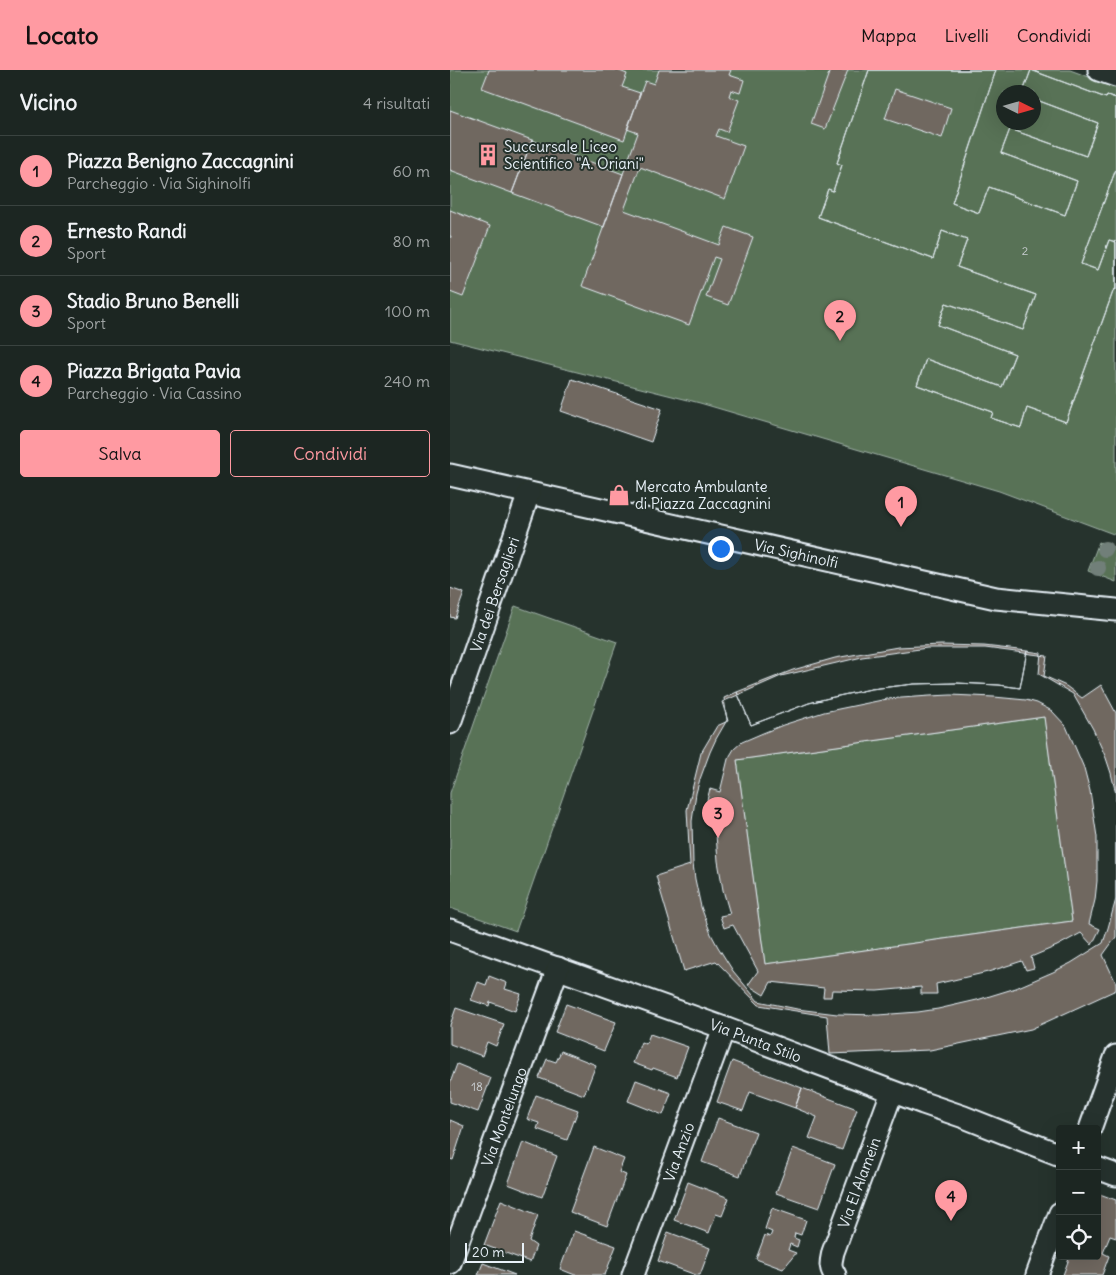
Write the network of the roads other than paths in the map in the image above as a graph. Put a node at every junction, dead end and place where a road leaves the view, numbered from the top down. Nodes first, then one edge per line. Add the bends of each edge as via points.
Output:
1 (1099, 70) edge
2 (1116, 76) edge
3 (450, 475) edge
4 (529, 493) junction
5 (1116, 610) edge
6 (450, 723) edge
7 (450, 930) edge
8 (558, 968) junction
9 (724, 1028) junction
10 (1116, 1056) edge
11 (892, 1092) junction
12 (1091, 1125) edge
13 (1056, 1153) edge
14 (1101, 1169) edge
15 (1116, 1175) edge
16 (1059, 1215) edge
17 (450, 1263) edge
18 (633, 1275) edge
19 (835, 1275) edge
20 (1037, 1275) edge

1 - 2 street
3 - 4 street, Via Sighinolfi
4 - 5 street, Via Sighinolfi via 996,598
4 - 6 street, Via dei Bersaglieri
7 - 8 street, Via Punta Stilo
8 - 9 street, Via Punta Stilo
8 - 17 street, Via Montelungo
9 - 11 street, Via Punta Stilo
9 - 18 street, Via Anzio
10 - 12 street
11 - 13 street, Via Punta Stilo
11 - 19 street, Via El Alamein via 833,1252 831,1269
14 - 15 street
16 - 20 street

